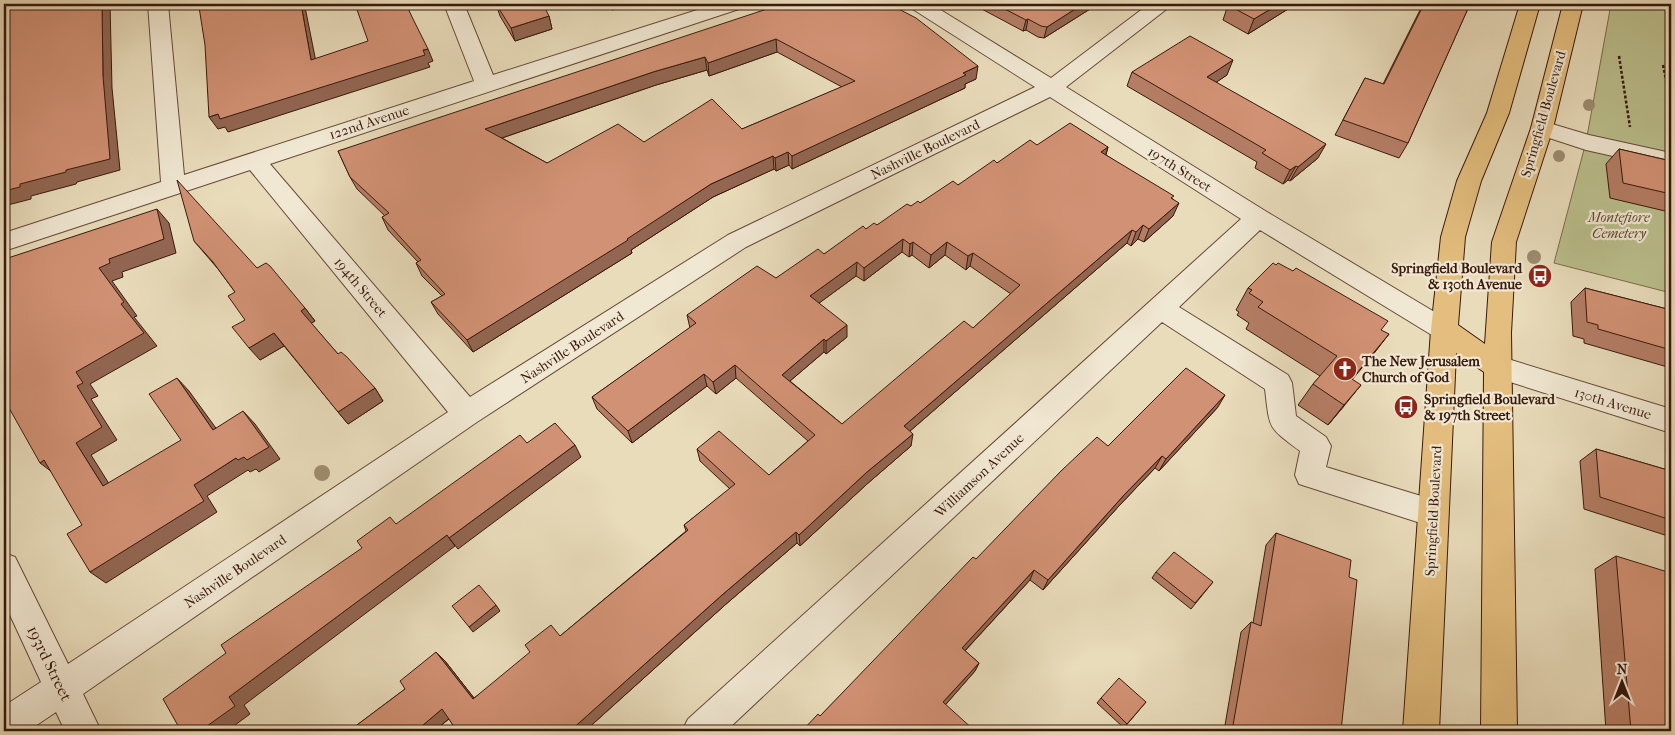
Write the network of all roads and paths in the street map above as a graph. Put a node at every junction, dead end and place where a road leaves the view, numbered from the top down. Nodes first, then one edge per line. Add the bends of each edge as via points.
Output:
1 (158, 4) edge
2 (454, 4) edge
3 (735, 4) edge
4 (918, 4) edge
5 (1161, 4) edge
6 (1530, 4) edge
7 (1573, 4) edge
8 (1619, 56) dead end
9 (1663, 65) dead end
10 (486, 84) junction
11 (1051, 88) junction
12 (1671, 104) edge
13 (1542, 128) junction
14 (1634, 152) junction
15 (254, 160) junction
16 (1671, 161) edge
17 (173, 186) junction
18 (1258, 218) junction
19 (4, 242) edge
20 (1160, 308) junction
21 (1444, 330) junction
22 (1498, 367) junction
23 (467, 414) junction
24 (1671, 421) edge
25 (1433, 514) junction
26 (4, 568) edge
27 (63, 688) junction
28 (4, 727) edge
29 (83, 731) edge
30 (700, 731) edge
31 (1421, 731) edge
32 (1499, 731) edge

1 - 17 street
2 - 10 street
3 - 10 street, 122nd Avenue
4 - 11 street, 197th Street
5 - 11 street, Nashville Boulevard
6 - 21 main road, Springfield Boulevard via 1498,113 1469,181 1453,237
7 - 13 main road, Springfield Boulevard
8 - 14 path
9 - 12 path
10 - 15 street, 122nd Avenue
11 - 18 street, 197th Street
11 - 23 street, Nashville Boulevard via 737,241
13 - 14 street
13 - 22 main road, Springfield Boulevard via 1504,242 1498,307
14 - 16 street
15 - 17 street, 122nd Avenue
15 - 23 street, 194th Street
17 - 19 street, 122nd Avenue
18 - 20 street, Williamson Avenue
18 - 21 street, 197th Street
20 - 25 street via 1278,383 1283,422 1316,446 1310,475
20 - 30 street, Williamson Avenue
21 - 22 main road
21 - 25 main road, Springfield Boulevard
22 - 24 street, 130th Avenue
22 - 32 main road, Springfield Boulevard
23 - 27 street, Nashville Boulevard
25 - 31 main road, Springfield Boulevard
26 - 27 street, 193rd Street
27 - 28 street, Nashville Boulevard
27 - 29 street, 193rd Street

